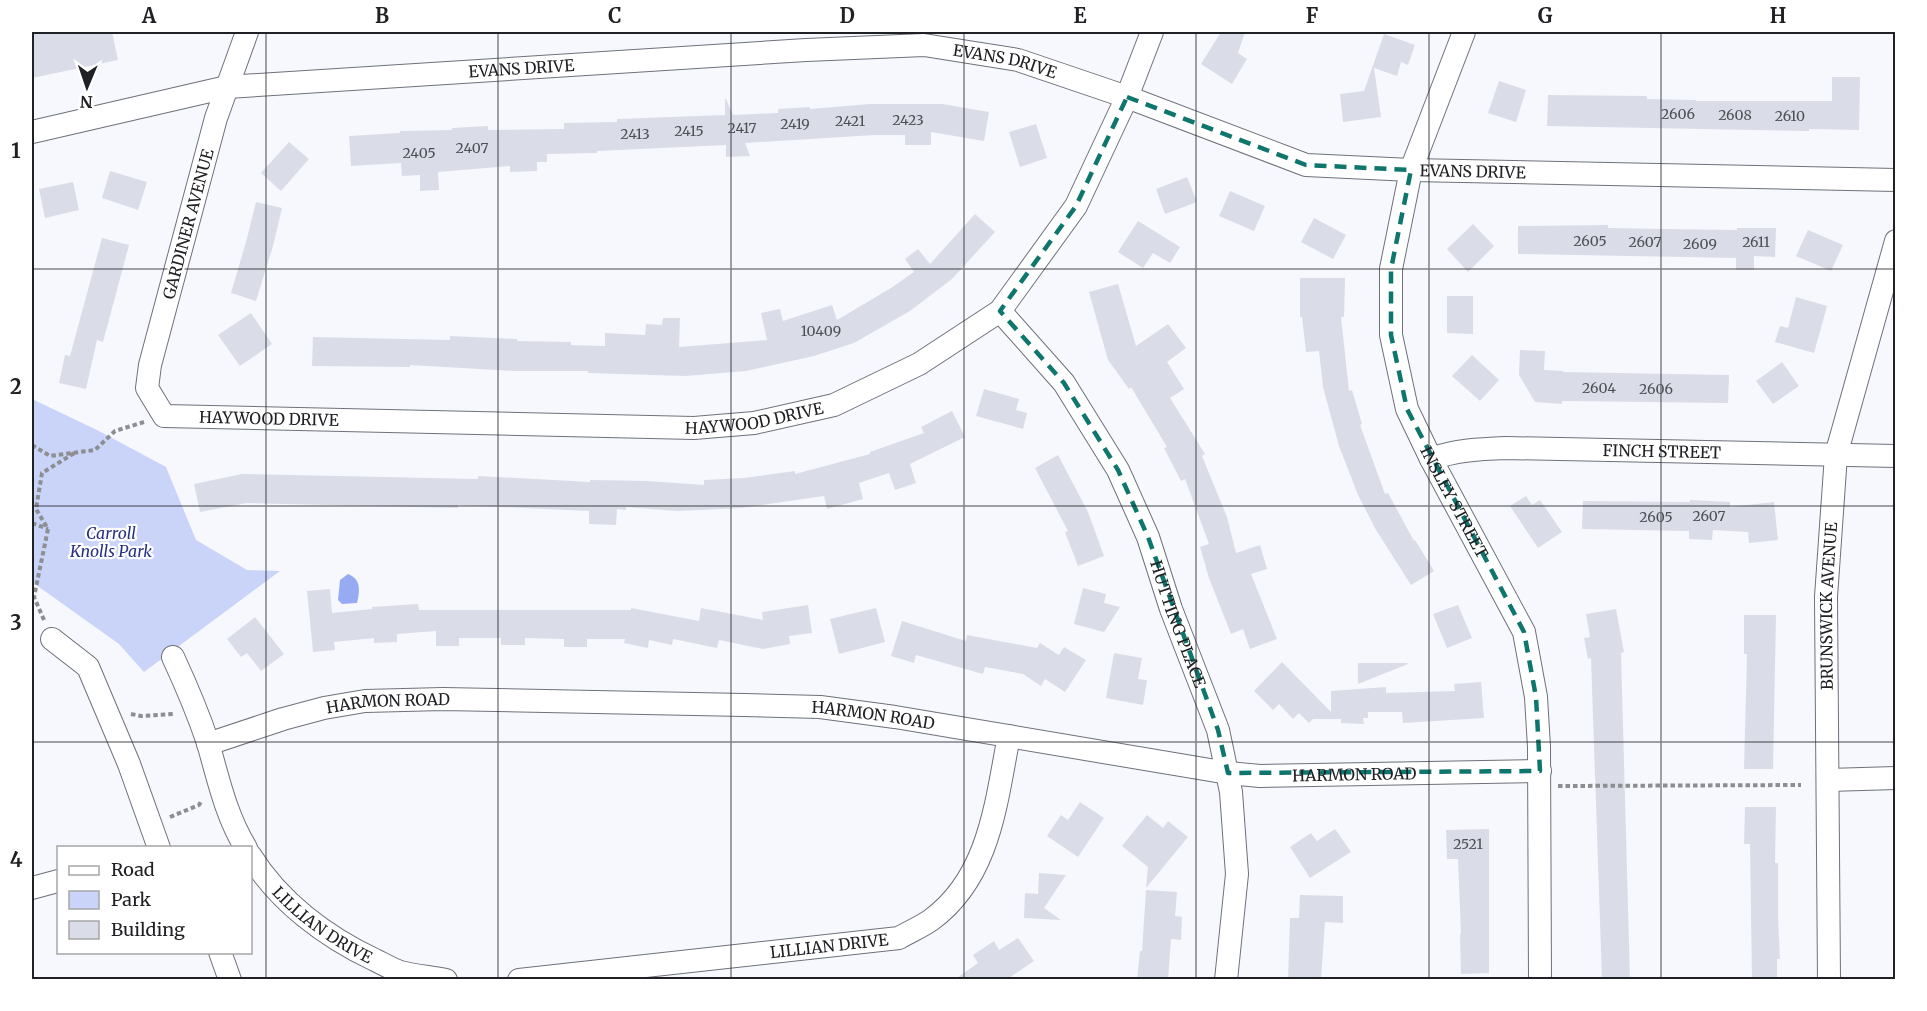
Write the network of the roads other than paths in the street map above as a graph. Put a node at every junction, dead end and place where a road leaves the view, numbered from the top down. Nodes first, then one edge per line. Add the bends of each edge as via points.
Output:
1 (247, 32) edge
2 (1152, 32) edge
3 (1464, 32) edge
4 (226, 87) junction
5 (1127, 97) junction
6 (32, 132) edge
7 (1411, 170) junction
8 (1896, 180) edge
9 (1896, 241) edge
10 (1000, 311) junction
11 (164, 416) joint
12 (1836, 455) junction
13 (1896, 456) edge
14 (1431, 459) junction
15 (52, 639) road end
16 (173, 657) dead end
17 (1009, 736) junction
18 (208, 744) junction
19 (1540, 771) junction
20 (1228, 773) junction
21 (1896, 778) edge
22 (1828, 780) junction
23 (158, 846) edge
24 (245, 846) edge
25 (252, 858) edge
26 (57, 881) edge
27 (32, 888) edge
28 (221, 954) edge
29 (230, 980) edge
30 (446, 980) edge
31 (519, 980) edge
32 (1226, 980) edge
33 (1540, 980) edge
34 (1828, 980) edge

1 - 4 street, GARDINER AVENUE
2 - 5 street, HAYWOOD DRIVE
3 - 7 street, INSLEY STREET
4 - 5 street, EVANS DRIVE via 924,45 1018,60
4 - 6 street, EVANS DRIVE
4 - 11 street, GARDINER AVENUE via 150,365 147,388
5 - 7 street, EVANS DRIVE via 1306,165
5 - 10 street, HAYWOOD DRIVE via 1076,206
7 - 8 street, EVANS DRIVE
7 - 14 street, INSLEY STREET via 1391,269 1390,335 1407,409
9 - 12 street, BRUNSWICK AVENUE
10 - 11 street, HAYWOOD DRIVE via 919,364 834,405 754,423 694,428
10 - 20 street, HUTTING PLACE via 1064,383 1118,470 1148,537 1218,730
12 - 13 street, FINCH STREET
12 - 14 street, FINCH STREET via 1506,448 1473,449
12 - 22 street, BRUNSWICK AVENUE via 1826,597
14 - 19 street, INSLEY STREET via 1524,632 1536,697
15 - 23 street via 88,667
16 - 18 street
17 - 18 street, HARMON ROAD via 820,707 443,699 365,700 283,719
17 - 20 street, HARMON ROAD
17 - 31 street, LILLIAN DRIVE via 992,825 978,861 958,895 931,920 899,938
18 - 24 street via 225,801
19 - 20 street, HARMON ROAD via 1260,776
19 - 33 street, INSLEY STREET
20 - 32 street, HUTTING PLACE via 1237,874
21 - 22 street
22 - 34 street, BRUNSWICK AVENUE
25 - 30 street, LILLIAN DRIVE via 287,901 317,927 357,952 399,971
26 - 27 street
28 - 29 street

